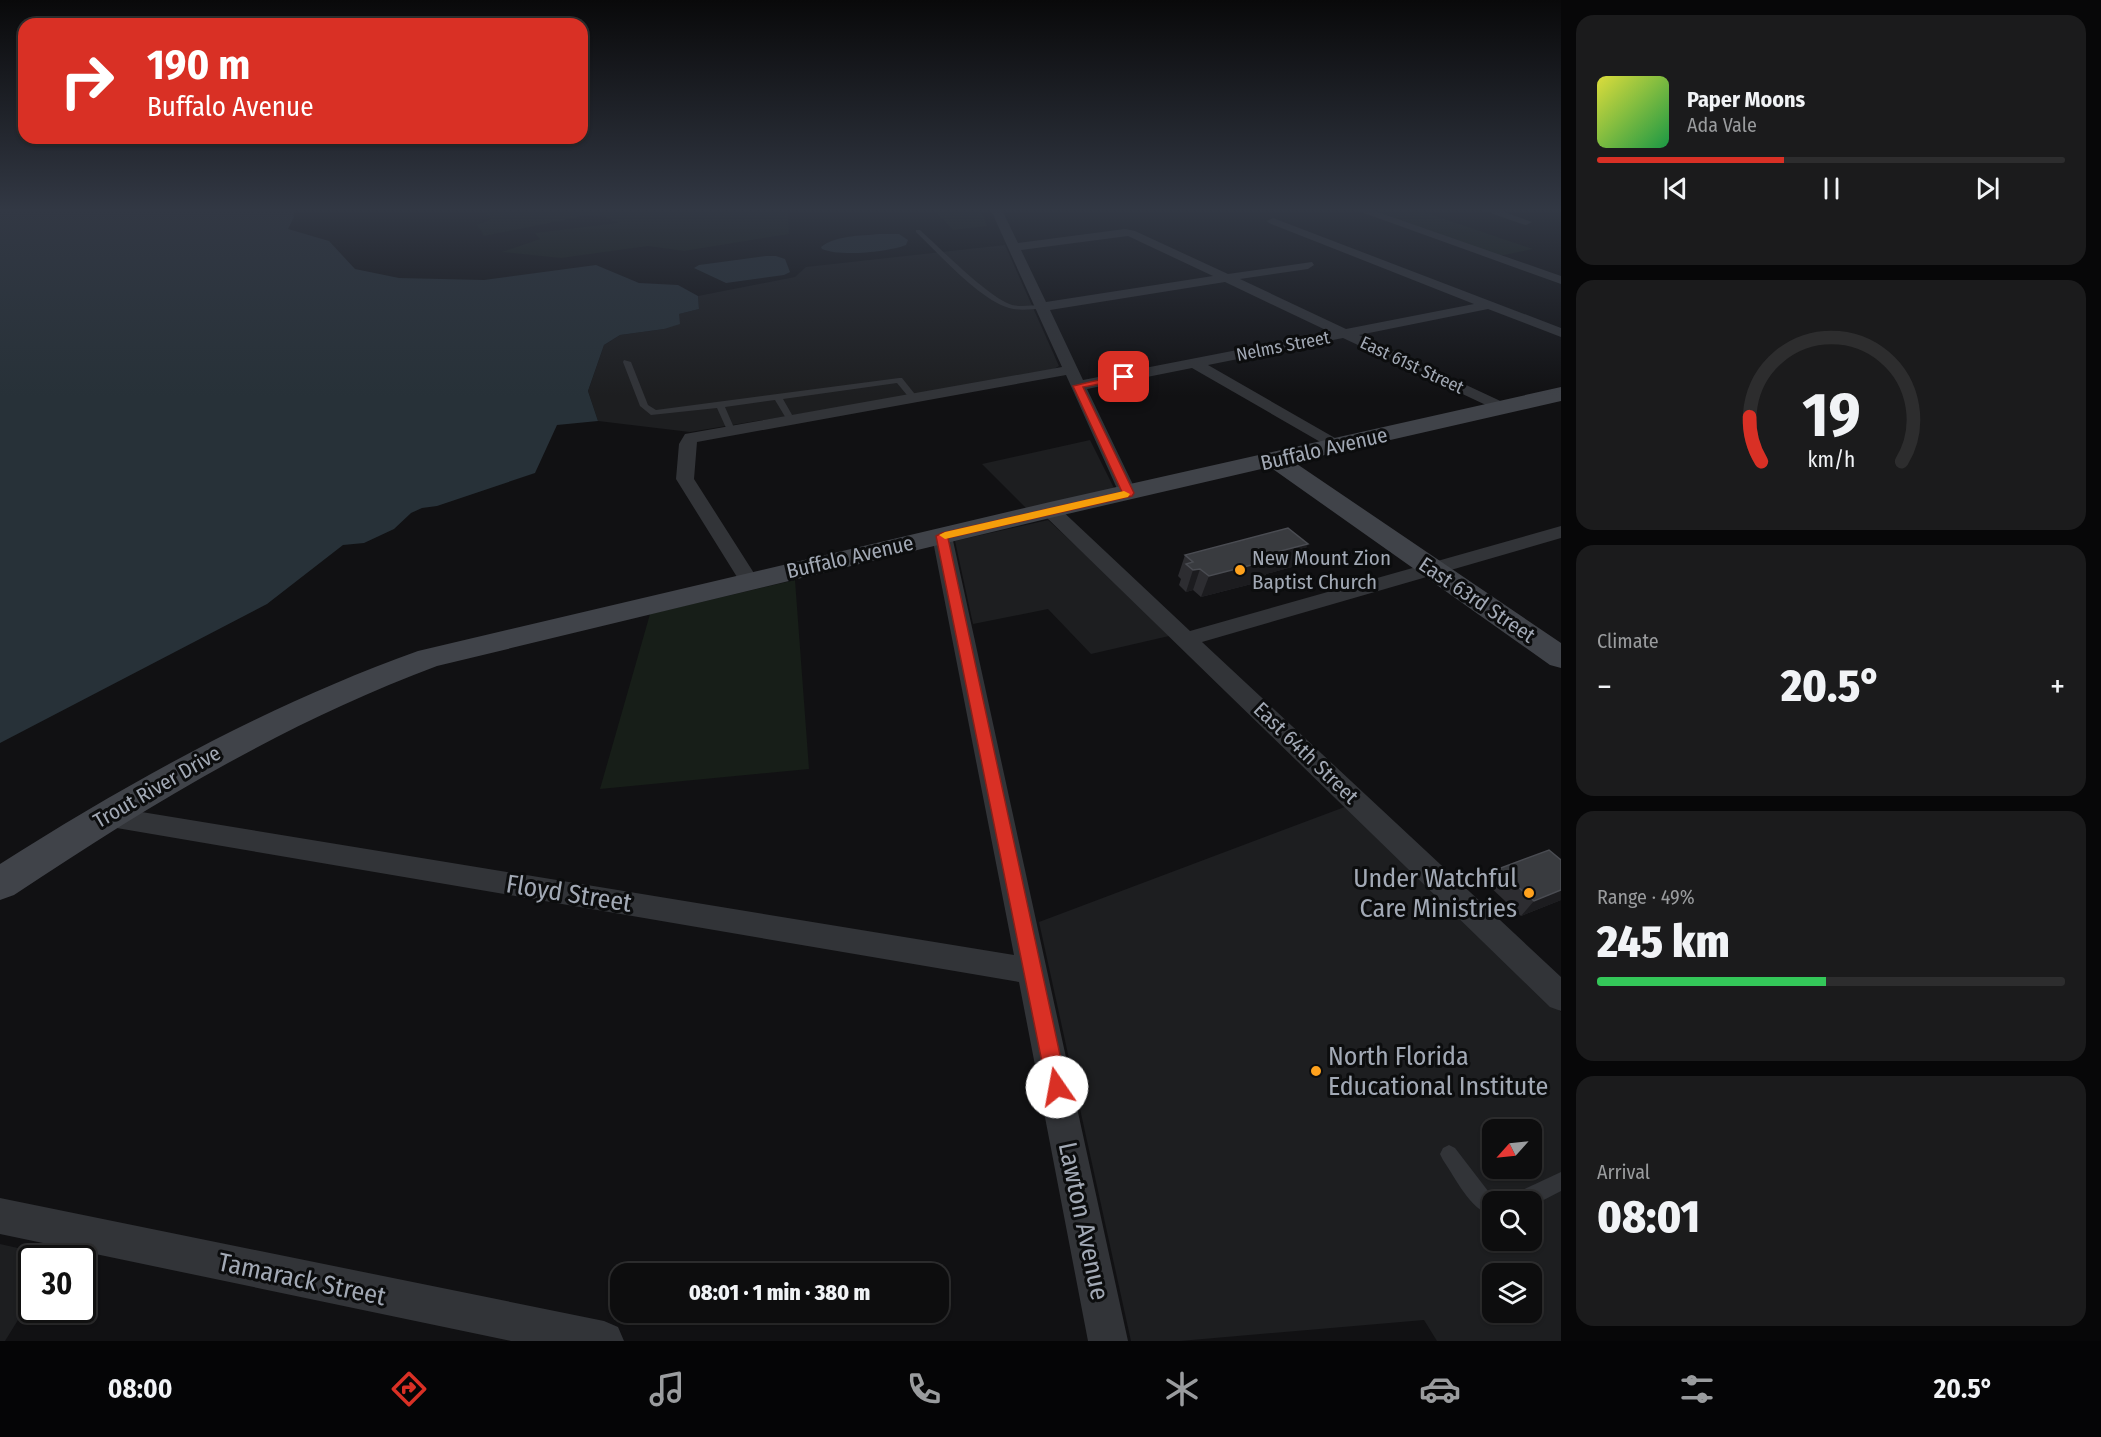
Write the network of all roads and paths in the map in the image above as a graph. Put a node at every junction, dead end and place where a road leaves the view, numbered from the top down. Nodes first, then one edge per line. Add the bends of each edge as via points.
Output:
1 (961, 271) edge
2 (1025, 271) edge
3 (1206, 271) edge
4 (1271, 271) edge
5 (1400, 271) edge
6 (1534, 271) edge
7 (1222, 278) junction
8 (1561, 280) edge
9 (1489, 305) junction
10 (1041, 307) junction
11 (1561, 333) edge
12 (1344, 334) junction
13 (627, 362) dead end
14 (1194, 363) junction
15 (1069, 370) junction
16 (1077, 386) junction
17 (1560, 395) edge
18 (778, 397) junction
19 (914, 398) junction
20 (720, 405) junction
21 (1503, 408) junction
22 (786, 421) junction
23 (731, 430) junction
24 (1336, 446) junction
25 (1275, 460) junction
26 (1128, 493) junction
27 (1050, 510) junction
28 (1561, 532) edge
29 (942, 536) junction
30 (1432, 569) junction
31 (749, 581) junction
32 (1186, 639) junction
33 (1561, 658) edge
34 (320, 700) joint
35 (105, 816) junction
36 (0, 885) edge
37 (1033, 971) junction
38 (1561, 997) edge
39 (1449, 1154) dead end
40 (1561, 1181) edge
41 (1541, 1191) edge
42 (1482, 1199) edge
43 (0, 1216) edge
44 (604, 1341) edge
45 (1108, 1341) edge

1 - 10 lane via 1011,307
2 - 10 street
3 - 7 street, East 61st Street
4 - 7 street
5 - 9 street
6 - 8 street
7 - 10 street
7 - 12 street, East 61st Street
9 - 11 street
9 - 12 street, Nelms Street
10 - 15 street
12 - 14 street, Nelms Street
12 - 21 street, East 61st Street
13 - 20 lane via 644,406 654,413
14 - 16 street, Nelms Street
14 - 24 street
15 - 16 street
15 - 19 street
16 - 26 street
17 - 21 street, Buffalo Avenue
18 - 19 lane via 899,380
18 - 20 lane
18 - 22 lane
19 - 22 street
20 - 23 lane
21 - 24 street, Buffalo Avenue
22 - 23 street
23 - 31 street via 691,438 687,444 685,479
24 - 25 street, Buffalo Avenue
25 - 26 street, Buffalo Avenue
25 - 30 street, East 63rd Street
26 - 27 street, Buffalo Avenue
27 - 29 street, Buffalo Avenue
27 - 32 street, East 64th Street
28 - 30 street
29 - 31 street, Buffalo Avenue
29 - 37 street, Lawton Avenue
30 - 32 street
30 - 33 street, East 63rd Street
31 - 34 street, Buffalo Avenue via 429,658
32 - 38 street, East 64th Street
34 - 35 street, Trout River Drive via 246,736
35 - 36 street, Trout River Drive
35 - 37 street, Floyd Street
37 - 45 street, Lawton Avenue
39 - 42 lane
40 - 41 lane
43 - 44 street, Tamarack Street

